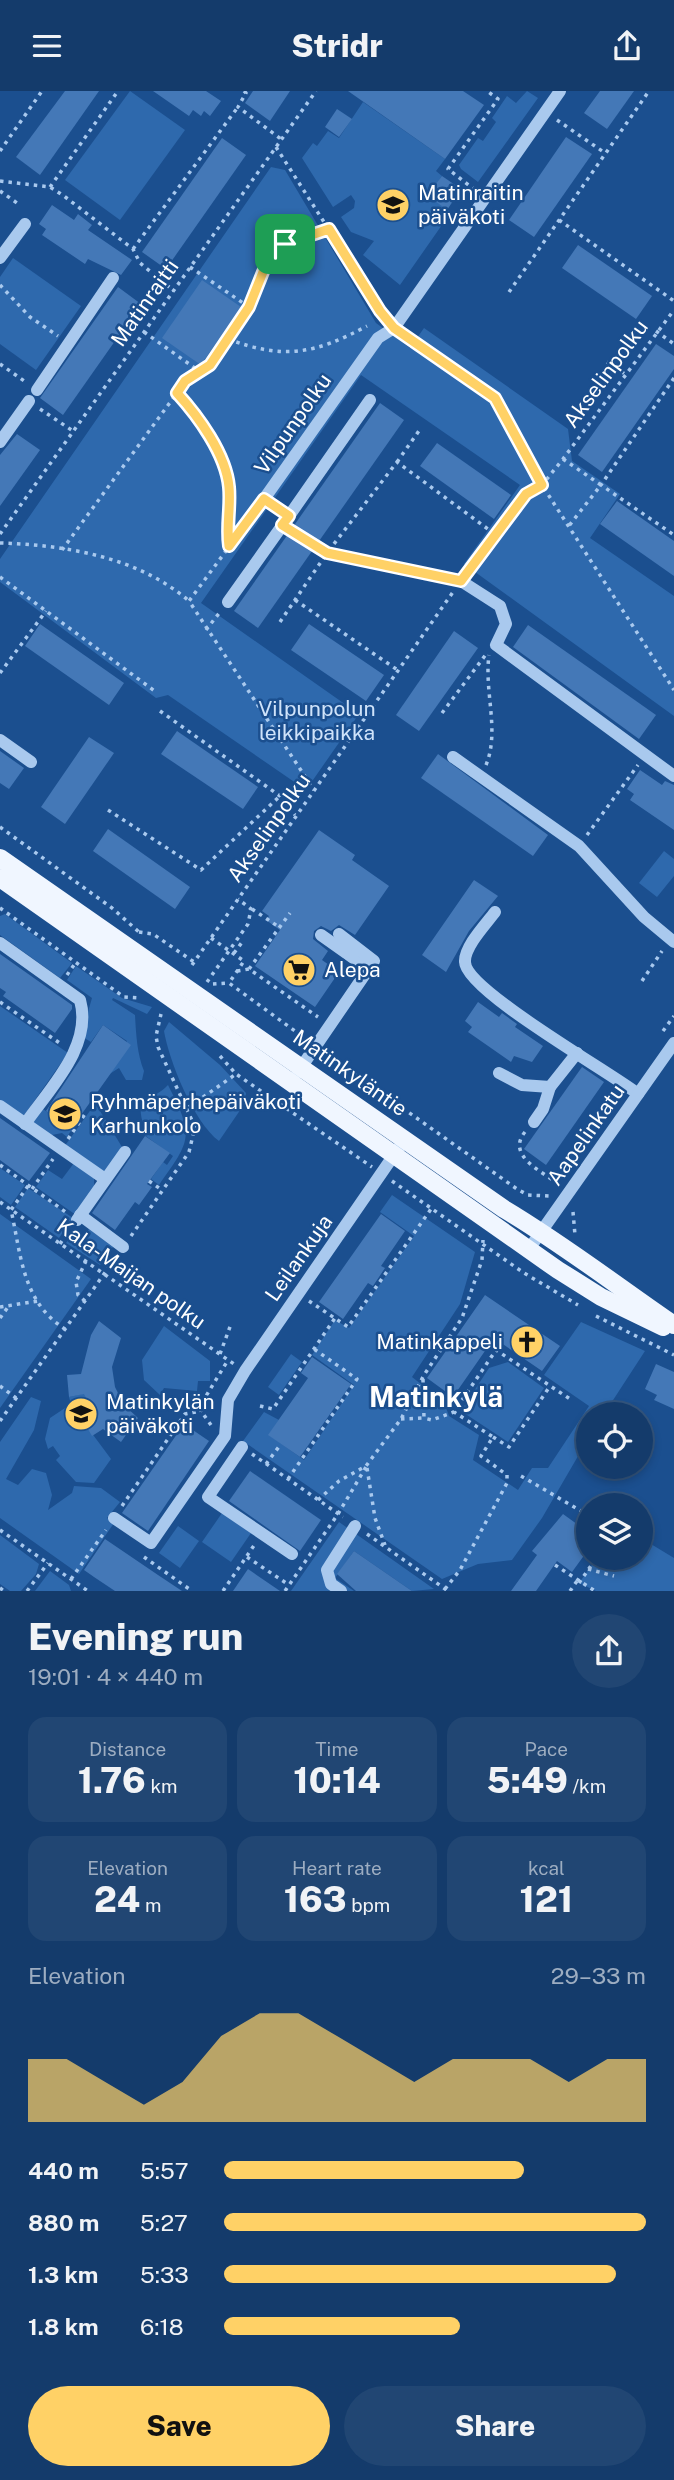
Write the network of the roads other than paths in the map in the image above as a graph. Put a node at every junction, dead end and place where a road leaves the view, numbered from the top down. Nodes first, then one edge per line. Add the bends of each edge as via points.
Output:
1 (560, 91) edge
2 (25, 224) dead end
3 (0, 258) edge
4 (113, 278) dead end
5 (370, 400) dead end
6 (0, 442) edge
7 (286, 521) junction
8 (461, 581) road end
9 (229, 602) road end
10 (0, 740) edge
11 (453, 757) dead end
12 (31, 762) dead end
13 (674, 776) edge
14 (0, 858) edge
15 (6, 880) edge
16 (495, 912) dead end
17 (321, 935) dead end
18 (672, 940) edge
19 (0, 943) edge
20 (674, 1043) edge
21 (577, 1053) junction
22 (499, 1073) dead end
23 (296, 1074) junction
24 (550, 1087) junction
25 (638, 1094) junction
26 (0, 1106) edge
27 (534, 1122) road end
28 (25, 1124) junction
29 (405, 1139) junction
30 (125, 1152) dead end
31 (394, 1155) junction
32 (105, 1179) junction
33 (542, 1231) junction
34 (123, 1247) road end
35 (529, 1249) junction
36 (674, 1325) edge
37 (674, 1332) edge
38 (242, 1447) dead end
39 (114, 1518) road end
40 (355, 1526) dead end
41 (292, 1554) dead end
42 (341, 1591) edge

1 - 7 street, Vilpunpolku via 394,328 378,338 264,499
2 - 3 street
4 - 6 street
5 - 7 street
7 - 9 street
8 - 13 street via 500,606 506,624 496,645
10 - 12 street
11 - 18 street via 579,846 644,917
14 - 15 main road, Matinkyläntie
15 - 23 main road, Matinkyläntie
16 - 21 street via 468,951 464,961 468,976
17 - 23 street via 336,939 367,964
19 - 28 street via 80,1000 84,1013 74,1053
20 - 25 street, Aapelinkatu
21 - 24 street
21 - 25 street
22 - 24 street via 522,1085
23 - 29 main road, Matinkyläntie
23 - 31 main road, Matinkyläntie
24 - 27 street
25 - 33 street, Aapelinkatu
26 - 28 street
28 - 32 street
29 - 31 street, Leilankuja
29 - 33 main road, Matinkyläntie
30 - 32 street
31 - 35 main road, Matinkyläntie
31 - 39 street, Leilankuja via 245,1371 228,1400 225,1436 151,1543
32 - 34 street via 78,1218
33 - 35 street, Aapelinkatu
33 - 36 main road, Matinkyläntie
35 - 37 main road, Matinkyläntie via 601,1297
38 - 41 street via 208,1497
40 - 42 street via 327,1570 331,1584

